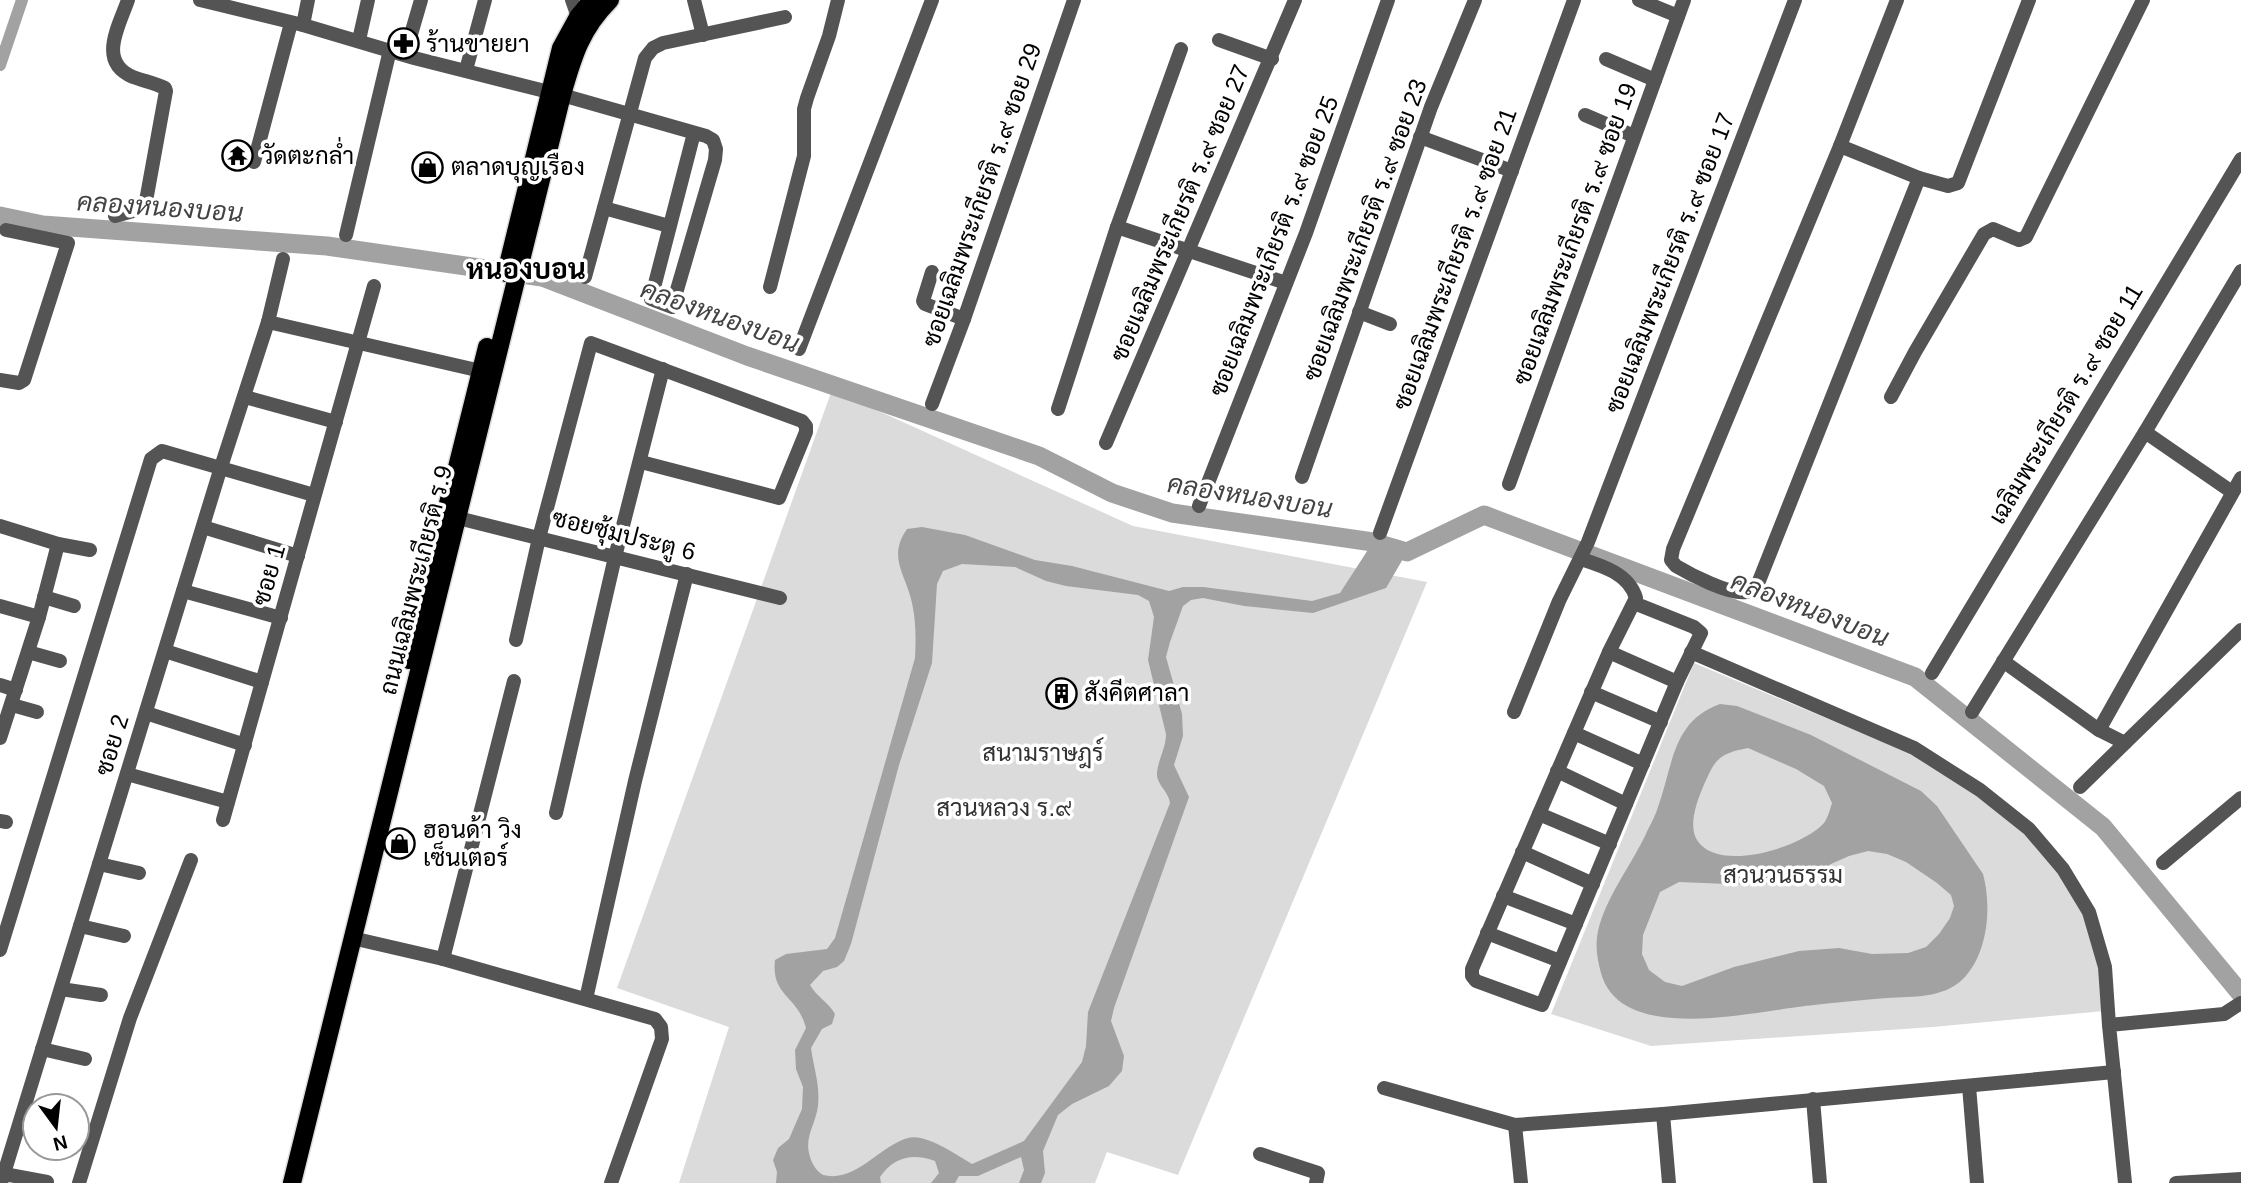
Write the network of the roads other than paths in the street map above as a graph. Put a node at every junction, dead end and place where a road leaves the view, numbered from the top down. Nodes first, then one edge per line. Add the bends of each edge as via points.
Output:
1 (128, 0) edge
2 (200, 0) edge
3 (308, 0) edge
4 (368, 0) edge
5 (421, 0) edge
6 (485, 0) edge
7 (593, 0) edge
8 (610, 0) edge
9 (694, 0) edge
10 (838, 0) edge
11 (932, 0) edge
12 (1074, 0) edge
13 (1295, 0) edge
14 (1388, 0) edge
15 (1475, 0) edge
16 (1574, 0) edge
17 (1639, 0) edge
18 (1684, 0) edge
19 (1795, 0) edge
20 (1897, 0) edge
21 (2029, 0) edge
22 (2143, 0) edge
23 (244, 5) edge
24 (575, 8) edge
25 (1678, 16) junction
26 (785, 17) dead end
27 (297, 24) junction
28 (703, 35) junction
29 (359, 40) junction
30 (1219, 40) dead end
31 (1181, 49) dead end
32 (390, 50) junction
33 (405, 55) junction
34 (1272, 59) junction
35 (1606, 59) dead end
36 (466, 70) junction
37 (1655, 80) junction
38 (555, 93) junction
39 (630, 114) junction
40 (1585, 115) dead end
41 (694, 133) junction
42 (1634, 136) junction
43 (1420, 137) junction
44 (1840, 146) junction
45 (2241, 159) edge
46 (254, 162) dead end
47 (1512, 171) junction
48 (1919, 177) junction
49 (604, 208) junction
50 (115, 216) dead end
51 (669, 226) junction
52 (1117, 227) junction
53 (6, 230) dead end
54 (346, 235) dead end
55 (1189, 250) junction
56 (284, 259) dead end
57 (2241, 271) edge
58 (932, 272) dead end
59 (585, 276) dead end
60 (1286, 283) junction
61 (374, 286) dead end
62 (770, 287) dead end
63 (508, 291) junction
64 (1359, 312) junction
65 (964, 319) junction
66 (268, 322) junction
67 (1390, 324) dead end
68 (358, 342) junction
69 (799, 349) dead end
70 (663, 369) junction
71 (481, 371) junction
72 (0, 380) edge
73 (245, 397) junction
74 (1891, 397) dead end
75 (932, 404) dead end
76 (1058, 409) dead end
77 (336, 422) junction
78 (2145, 432) junction
79 (1106, 443) dead end
80 (641, 462) junction
81 (221, 467) junction
82 (1302, 477) dead end
83 (2241, 478) edge
84 (1509, 484) dead end
85 (2232, 492) junction
86 (314, 495) junction
87 (1199, 506) dead end
88 (457, 517) junction
89 (0, 526) edge
90 (203, 527) junction
91 (1380, 533) dead end
92 (539, 538) junction
93 (58, 544) junction
94 (90, 550) dead end
95 (298, 556) junction
96 (615, 557) junction
97 (1582, 557) junction
98 (687, 574) junction
99 (183, 591) junction
100 (44, 597) junction
101 (780, 598) dead end
102 (1634, 603) junction
103 (0, 606) edge
104 (74, 606) dead end
105 (39, 617) junction
106 (281, 618) junction
107 (2241, 630) edge
108 (516, 640) dead end
109 (28, 652) junction
110 (165, 652) junction
111 (1609, 652) junction
112 (1691, 652) junction
113 (60, 661) dead end
114 (2003, 661) junction
115 (1932, 673) dead end
116 (514, 681) dead end
117 (262, 682) junction
118 (1677, 682) junction
119 (0, 685) edge
120 (16, 690) junction
121 (1591, 692) junction
122 (12, 705) junction
123 (37, 712) dead end
124 (1514, 712) dead end
125 (1972, 712) dead end
126 (146, 713) junction
127 (1661, 722) junction
128 (2099, 730) junction
129 (1574, 733) junction
130 (0, 738) edge
131 (2125, 743) junction
132 (245, 745) junction
133 (1643, 764) junction
134 (1557, 771) junction
135 (127, 774) junction
136 (2080, 787) dead end
137 (2241, 798) edge
138 (228, 803) junction
139 (1626, 804) junction
140 (556, 813) dead end
141 (1539, 814) junction
142 (223, 820) dead end
143 (1610, 844) junction
144 (1522, 852) junction
145 (191, 860) dead end
146 (2163, 863) dead end
147 (99, 864) junction
148 (139, 873) dead end
149 (1593, 884) junction
150 (1503, 896) junction
151 (1576, 924) junction
152 (80, 926) junction
153 (1487, 933) junction
154 (124, 936) dead end
155 (352, 938) junction
156 (0, 950) edge
157 (443, 959) junction
158 (1560, 961) junction
159 (61, 989) junction
160 (101, 995) dead end
161 (586, 999) junction
162 (2237, 1006) edge
163 (2109, 1025) junction
164 (42, 1049) junction
165 (85, 1059) dead end
166 (2114, 1072) junction
167 (1969, 1086) junction
168 (1384, 1088) dead end
169 (33, 1092) edge
170 (1813, 1099) junction
171 (1663, 1114) junction
172 (1515, 1125) junction
173 (21, 1132) edge
174 (1260, 1154) dead end
175 (2, 1178) edge
176 (2241, 1179) edge
177 (47, 1182) edge
178 (79, 1183) edge
179 (279, 1183) edge
180 (292, 1183) edge
181 (611, 1183) edge
182 (1316, 1183) edge
183 (1521, 1183) edge
184 (1669, 1183) edge
185 (1820, 1183) edge
186 (1977, 1183) edge
187 (2125, 1183) edge
188 (2176, 1183) edge

1 - 50 street via 112,47 113,59 123,72 166,91 146,201 137,210
2 - 23 street
3 - 27 street
4 - 29 street
5 - 33 street
6 - 36 street
7 - 24 main road, ถนนเฉลิมพระเกียรติ ร.9
8 - 38 main road, ถนนเฉลิมพระเกียรติ ร.9 via 580,38
9 - 28 street
10 - 62 street via 804,109 804,156
11 - 69 street
12 - 65 street, ซอยเฉลิมพระเกียรติ ร.๙ ซอย 29
13 - 34 street, ซอยเฉลิมพระเกียรติ ร.๙ ซอย 27
14 - 60 street, ซอยเฉลิมพระเกียรติ ร.๙ ซอย 25
15 - 43 street, ซอยเฉลิมพระเกียรติ ร.๙ ซอย 23
16 - 47 street, ซอยเฉลิมพระเกียรติ ร.๙ ซอย 21
17 - 25 street
18 - 25 street, ซอยเฉลิมพระเกียรติ ร.๙ ซอย 19
19 - 97 street, ซอยเฉลิมพระเกียรติ ร.๙ ซอย 17
20 - 44 street
21 - 48 street via 1958,183 1948,186
22 - 74 street via 2026,237 2019,240 1993,229 1984,234
23 - 27 street
24 - 38 main road, ถนนเฉลิมพระเกียรติ ร.9 via 561,48
25 - 37 street, ซอยเฉลิมพระเกียรติ ร.๙ ซอย 19
26 - 28 street
27 - 29 street
27 - 46 street
28 - 39 street via 653,48 645,58
29 - 32 street
30 - 34 street
31 - 52 street
32 - 33 street
32 - 54 street
33 - 36 street
34 - 55 street, ซอยเฉลิมพระเกียรติ ร.๙ ซอย 27
35 - 37 street
36 - 38 street
37 - 42 street, ซอยเฉลิมพระเกียรติ ร.๙ ซอย 19
38 - 39 street
38 - 63 main road, ถนนเฉลิมพระเกียรติ ร.9
39 - 41 street
39 - 49 street
40 - 42 street
41 - 51 street
41 - 51 street via 713,140 715,160 672,307 651,299
42 - 84 street, ซอยเฉลิมพระเกียรติ ร.๙ ซอย 19
43 - 47 street
43 - 64 street, ซอยเฉลิมพระเกียรติ ร.๙ ซอย 23
44 - 48 street
44 - 48 street via 1673,549 1671,561 1676,566 1729,589 1748,592 1759,581
45 - 115 street, เฉลิมพระเกียรติ ร.๙ ซอย 11
47 - 91 street, ซอยเฉลิมพระเกียรติ ร.๙ ซอย 21
49 - 51 street
49 - 59 street
52 - 55 street
52 - 76 street
53 - 72 street via 68,243 24,380
55 - 60 street
55 - 79 street, ซอยเฉลิมพระเกียรติ ร.๙ ซอย 27
56 - 66 street, ซอย 2
57 - 78 street
58 - 65 street via 925,304
60 - 87 street, ซอยเฉลิมพระเกียรติ ร.๙ ซอย 25
61 - 68 street, ซอย 1
63 - 71 main road, ถนนเฉลิมพระเกียรติ ร.9
63 - 88 main road, ถนนเฉลิมพระเกียรติ ร.9
64 - 67 street
64 - 82 street, ซอยเฉลิมพระเกียรติ ร.๙ ซอย 23
65 - 75 street, ซอยเฉลิมพระเกียรติ ร.๙ ซอย 29
66 - 68 street
66 - 73 street, ซอย 2
68 - 71 street
68 - 77 street, ซอย 1
70 - 80 street
70 - 80 street via 802,421 806,432 779,498
70 - 92 street via 594,343 588,347
71 - 179 main road, ถนนเฉลิมพระเกียรติ ร.9
73 - 77 street
73 - 81 street, ซอย 2
77 - 86 street, ซอย 1
78 - 85 street
78 - 114 street
80 - 96 street
81 - 86 street
81 - 90 street, ซอย 2
81 - 156 street via 162,451 151,459
83 - 85 street
85 - 128 street
86 - 95 street, ซอย 1
88 - 92 street, ซอยซุ้มประตู 6
88 - 155 main road, ถนนเฉลิมพระเกียรติ ร.9
89 - 93 street
90 - 95 street
90 - 99 street, ซอย 2
92 - 96 street, ซอยซุ้มประตู 6
92 - 108 street
93 - 94 street
93 - 100 street
95 - 106 street, ซอย 1
96 - 98 street, ซอยซุ้มประตู 6
96 - 140 street
97 - 102 street via 1617,573 1633,590
97 - 124 street, ซอยเฉลิมพระเกียรติ ร.๙ ซอย 17
98 - 101 street, ซอยซุ้มประตู 6
98 - 161 street
99 - 106 street
99 - 110 street, ซอย 2
100 - 104 street
100 - 105 street
102 - 111 street
102 - 112 street via 1701,633
103 - 105 street
105 - 109 street
106 - 117 street, ซอย 1
107 - 131 street
109 - 113 street
109 - 120 street
110 - 117 street
110 - 126 street, ซอย 2
111 - 118 street
111 - 121 street
112 - 118 street
112 - 163 street via 1914,748 2029,828 2063,869 2089,912 2105,967
114 - 125 street
114 - 128 street
116 - 157 street
117 - 132 street, ซอย 1
118 - 127 street
119 - 120 street
120 - 122 street
121 - 127 street
121 - 129 street
122 - 123 street
122 - 130 street
126 - 132 street
126 - 135 street, ซอย 2
127 - 133 street
128 - 131 street
129 - 133 street
129 - 134 street
131 - 136 street
132 - 138 street, ซอย 1
133 - 139 street
134 - 139 street
134 - 141 street
135 - 138 street
135 - 147 street, ซอย 2
137 - 146 street
138 - 142 street, ซอย 1
139 - 143 street
141 - 143 street
141 - 144 street
143 - 149 street
144 - 149 street
144 - 150 street
145 - 178 street via 130,1018
147 - 148 street
147 - 152 street, ซอย 2
149 - 151 street
150 - 151 street
150 - 153 street
151 - 158 street
152 - 154 street
152 - 159 street, ซอย 2
153 - 158 street
153 - 158 street via 1472,969 1476,981 1542,1005
155 - 157 street
155 - 180 main road, ถนนเฉลิมพระเกียรติ ร.9
157 - 161 street
159 - 160 street
159 - 164 street, ซอย 2
161 - 181 street via 655,1019 661,1027 662,1039
162 - 163 street via 2213,1016
163 - 166 street
164 - 165 street
164 - 169 street, ซอย 2
166 - 167 street
166 - 187 street
167 - 170 street
167 - 186 street
168 - 172 street
170 - 171 street
170 - 185 street
171 - 172 street
171 - 184 street
172 - 183 street
173 - 175 street, ซอย 2
174 - 182 street via 1318,1173
175 - 177 street
176 - 188 street

